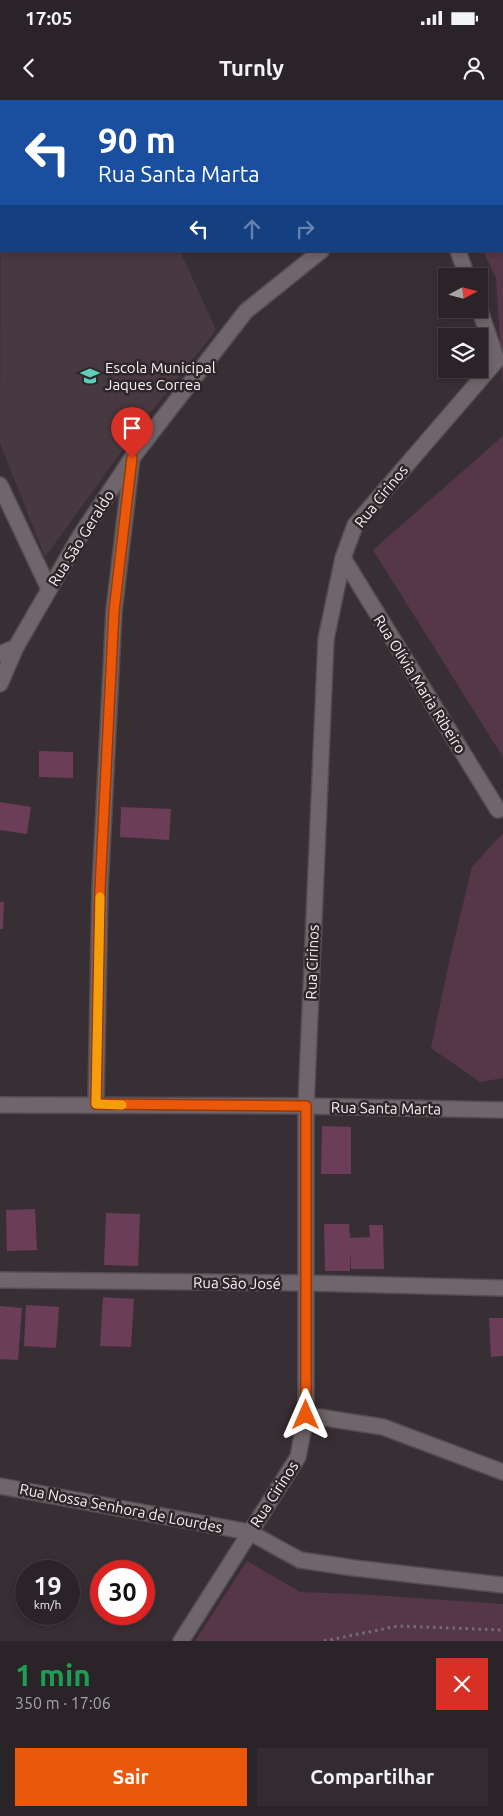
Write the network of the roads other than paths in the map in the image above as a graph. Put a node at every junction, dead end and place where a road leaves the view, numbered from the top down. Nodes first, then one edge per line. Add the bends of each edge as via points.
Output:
1 (320, 252) edge
2 (458, 252) edge
3 (464, 268) edge
4 (482, 318) edge
5 (132, 458) junction
6 (0, 485) edge
7 (343, 558) junction
8 (49, 590) junction
9 (16, 647) junction
10 (0, 654) edge
11 (0, 684) edge
12 (498, 810) dead end
13 (0, 1104) edge
14 (96, 1104) junction
15 (306, 1106) junction
16 (503, 1110) edge
17 (0, 1280) edge
18 (307, 1283) junction
19 (503, 1288) edge
20 (306, 1415) junction
21 (503, 1472) edge
22 (0, 1486) edge
23 (249, 1532) junction
24 (503, 1585) edge
25 (181, 1641) edge

1 - 5 street, Rua São Geraldo via 246,311
2 - 3 street
4 - 7 street, Rua Cirinos via 497,360 355,524
5 - 8 street, Rua São Geraldo via 80,536
5 - 14 street via 114,611 100,889
6 - 8 street
7 - 12 street, Rua Olívia Maria Ribeiro
7 - 15 street, Rua Cirinos via 326,639
8 - 9 street, Rua São Geraldo
9 - 10 street
9 - 11 street, Rua São Geraldo
13 - 14 street, Rua Santa Marta
14 - 15 street, Rua Santa Marta
15 - 16 street, Rua Santa Marta
15 - 18 street, Rua Cirinos
17 - 18 street, Rua São José
18 - 19 street, Rua São José
18 - 20 street, Rua Cirinos
20 - 21 street via 382,1427
20 - 23 street, Rua Cirinos via 298,1457
22 - 23 street, Rua Nossa Senhora de Lourdes
23 - 24 street, Rua Nossa Senhora de Lourdes via 300,1560
23 - 25 street, Rua Cirinos

